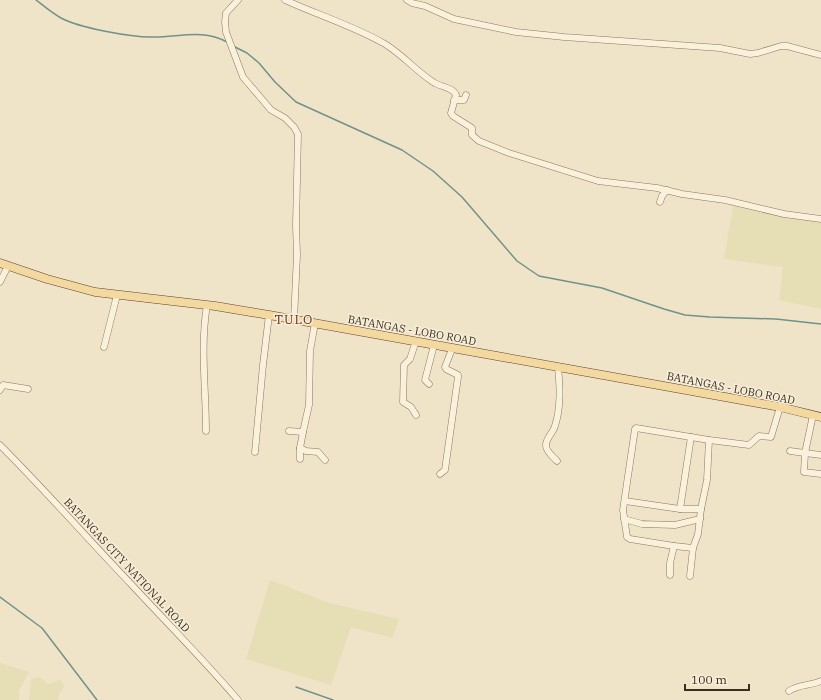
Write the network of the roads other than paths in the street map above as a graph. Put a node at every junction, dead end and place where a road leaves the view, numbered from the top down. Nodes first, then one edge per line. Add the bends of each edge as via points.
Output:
1 (238, 0) edge
2 (285, 0) edge
3 (407, 0) edge
4 (821, 55) edge
5 (466, 96) dead end
6 (454, 100) junction
7 (667, 190) junction
8 (660, 202) dead end
9 (821, 218) edge
10 (0, 263) edge
11 (8, 266) junction
12 (0, 282) edge
13 (117, 295) junction
14 (207, 306) junction
15 (269, 315) junction
16 (294, 320) junction
17 (315, 323) junction
18 (416, 342) junction
19 (434, 345) junction
20 (104, 347) dead end
21 (452, 349) junction
22 (558, 367) junction
23 (429, 384) dead end
24 (28, 389) dead end
25 (0, 390) edge
26 (780, 407) junction
27 (416, 415) dead end
28 (817, 416) edge
29 (206, 431) dead end
30 (289, 431) dead end
31 (303, 432) junction
32 (690, 437) junction
33 (709, 440) junction
34 (0, 445) edge
35 (300, 448) junction
36 (790, 451) dead end
37 (255, 452) dead end
38 (805, 453) junction
39 (821, 455) edge
40 (300, 459) dead end
41 (325, 460) dead end
42 (557, 461) dead end
43 (440, 474) dead end
44 (821, 474) edge
45 (625, 501) junction
46 (701, 509) junction
47 (680, 510) junction
48 (700, 519) junction
49 (624, 520) junction
50 (674, 546) junction
51 (693, 548) junction
52 (670, 575) dead end
53 (690, 576) dead end
54 (821, 681) edge
55 (789, 691) dead end
56 (238, 700) edge

1 - 16 street via 226,13 225,22 226,32 243,77 271,110 284,118 298,134
2 - 6 street via 386,44 432,82 453,90 456,95
3 - 4 street via 454,18 516,32 720,48 750,54 787,46
5 - 6 street via 464,100
6 - 7 street via 451,113 472,128 472,135 479,141 516,156 598,181
7 - 8 street
7 - 9 street via 784,214
10 - 11 main road, BATANGAS - LOBO ROAD
11 - 12 street
11 - 13 main road, BATANGAS - LOBO ROAD via 72,286
13 - 14 main road, BATANGAS - LOBO ROAD
13 - 20 street
14 - 15 main road, BATANGAS - LOBO ROAD
14 - 29 street via 203,345
15 - 16 main road, BATANGAS - LOBO ROAD
15 - 37 street
16 - 17 main road, BATANGAS - LOBO ROAD
17 - 18 main road, BATANGAS - LOBO ROAD
17 - 31 street via 310,351 309,405
18 - 19 main road, BATANGAS - LOBO ROAD
18 - 27 street via 410,359 404,365 402,402 411,407
19 - 21 main road, BATANGAS - LOBO ROAD
19 - 23 street via 424,380
21 - 22 main road, BATANGAS - LOBO ROAD
21 - 43 street via 445,367 458,377 445,470
22 - 26 main road, BATANGAS - LOBO ROAD
22 - 42 street via 560,388 557,416 555,428 546,444
24 - 25 street via 2,385
26 - 28 main road, BATANGAS - LOBO ROAD
26 - 33 street via 771,437 759,436 749,444
28 - 38 street
30 - 31 street
31 - 35 street
32 - 33 street
32 - 45 street via 636,428
32 - 47 street
33 - 46 street via 707,480
34 - 56 street, BATANGAS CITY NATIONAL ROAD
35 - 40 street
35 - 41 street via 318,452
36 - 38 street
38 - 39 street
38 - 44 street via 804,472
45 - 47 street
45 - 49 street
46 - 47 street
46 - 48 street
48 - 49 street via 675,525 642,524
48 - 51 street via 697,540
49 - 50 street via 626,534 630,539
50 - 51 street
50 - 52 street
51 - 53 street
54 - 55 street

